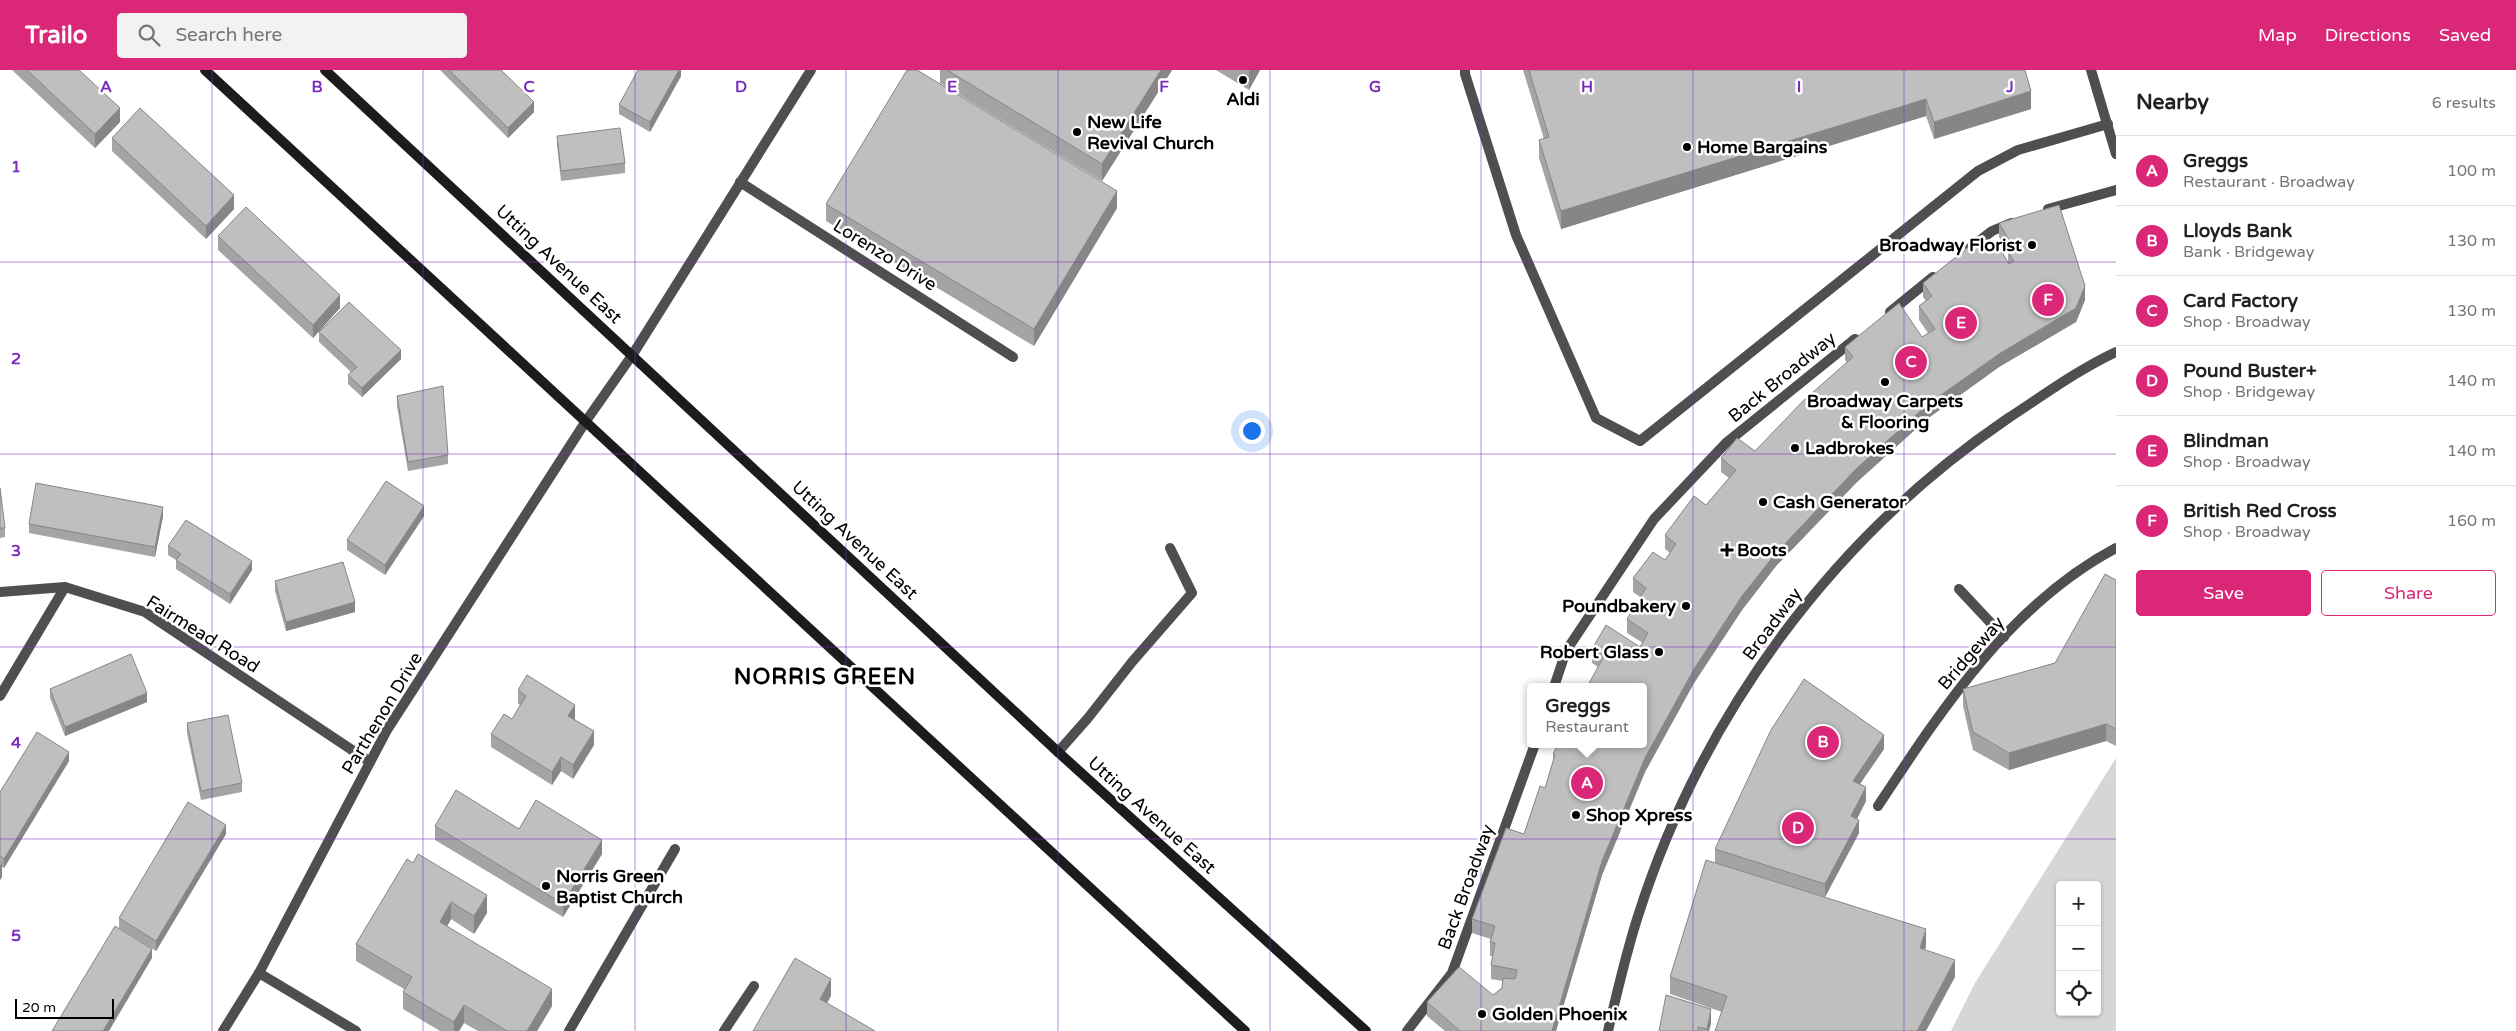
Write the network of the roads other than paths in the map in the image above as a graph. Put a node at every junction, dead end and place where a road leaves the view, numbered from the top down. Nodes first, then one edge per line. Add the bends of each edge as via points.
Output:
1 (205, 70) edge
2 (325, 70) edge
3 (811, 70) edge
4 (1465, 70) edge
5 (2092, 70) edge
6 (2108, 124) junction
7 (2115, 149) edge
8 (740, 182) junction
9 (2116, 190) edge
10 (2038, 213) edge
11 (2022, 219) edge
12 (1963, 254) edge
13 (1941, 271) edge
14 (1882, 318) edge
15 (1867, 330) edge
16 (2116, 352) edge
17 (633, 354) junction
18 (1013, 356) dead end
19 (586, 421) junction
20 (1170, 548) dead end
21 (2116, 548) edge
22 (65, 587) junction
23 (1959, 588) dead end
24 (0, 592) edge
25 (2004, 637) junction
26 (1555, 683) edge
27 (0, 696) edge
28 (1534, 748) edge
29 (1058, 752) junction
30 (370, 762) junction
31 (1878, 806) dead end
32 (675, 849) dead end
33 (259, 974) junction
34 (754, 986) dead end
35 (223, 1031) edge
36 (356, 1031) edge
37 (569, 1031) edge
38 (724, 1031) edge
39 (1244, 1031) edge
40 (1366, 1031) edge
41 (1407, 1031) edge
42 (1608, 1031) edge

1 - 19 street
2 - 17 street, Utting Avenue East
3 - 8 street
4 - 6 street via 1516,235 1596,418 1640,441 1978,171 2018,150
5 - 6 street
6 - 7 street
8 - 17 street
8 - 18 street, Lorenzo Drive
9 - 10 street
11 - 12 street via 1992,231
13 - 14 street
15 - 26 street, Back Broadway via 1726,443 1654,519 1566,651
16 - 42 street, Broadway via 1986,433 1906,496 1839,565 1779,638 1752,678 1683,800 1638,915
17 - 19 street
17 - 29 street, Utting Avenue East
19 - 30 street, Parthenon Drive via 387,730
19 - 39 street
20 - 29 street via 1192,594
21 - 25 street, Bridgeway via 2098,557 2049,593
22 - 24 street, Fairmead Road
22 - 27 street
22 - 30 street, Fairmead Road via 145,612
23 - 25 street
25 - 31 street, Bridgeway via 1969,674
28 - 41 street, Back Broadway via 1452,973
29 - 40 street, Utting Avenue East
30 - 33 street, Parthenon Drive
32 - 37 street
33 - 35 street, Parthenon Drive
33 - 36 street
34 - 38 street

